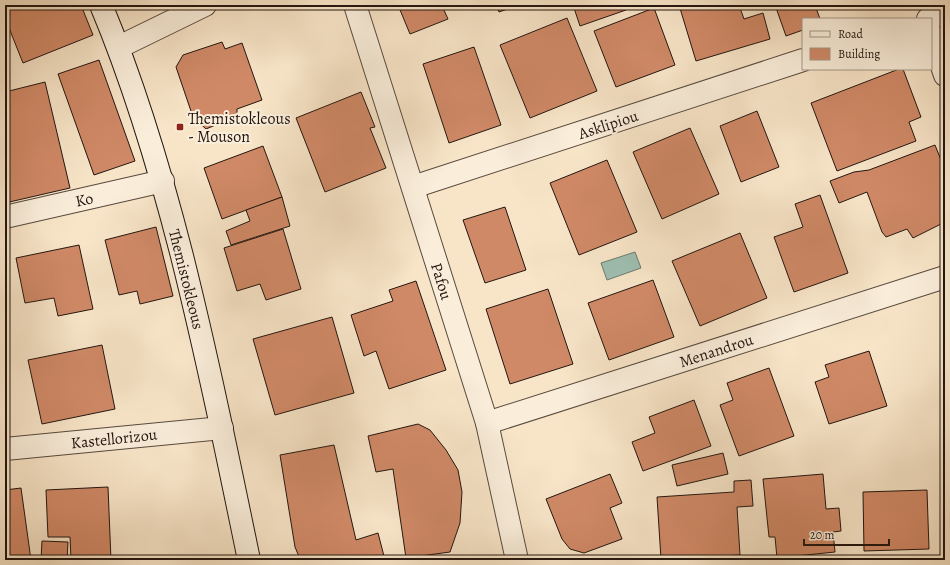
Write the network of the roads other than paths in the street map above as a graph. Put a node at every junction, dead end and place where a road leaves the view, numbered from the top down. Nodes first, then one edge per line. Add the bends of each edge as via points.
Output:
1 (101, 5) edge
2 (205, 5) edge
3 (355, 5) edge
4 (945, 13) edge
5 (931, 18) edge
6 (932, 37) edge
7 (119, 48) junction
8 (802, 60) edge
9 (945, 75) edge
10 (162, 180) junction
11 (413, 188) junction
12 (5, 217) edge
13 (945, 277) edge
14 (487, 423) junction
15 (222, 428) junction
16 (5, 449) edge
17 (249, 560) edge
18 (517, 560) edge

1 - 7 street, Themistokleous
2 - 7 street
3 - 11 street, Pafou
4 - 5 street
6 - 9 street
7 - 10 street, Themistokleous
8 - 11 street, Asklipiou
10 - 12 street, Ko
10 - 15 street, Themistokleous via 194,303
11 - 14 street, Pafou
13 - 14 street, Menandrou
14 - 18 street, Pafou
15 - 16 street, Kastellorizou
15 - 17 street, Themistokleous

